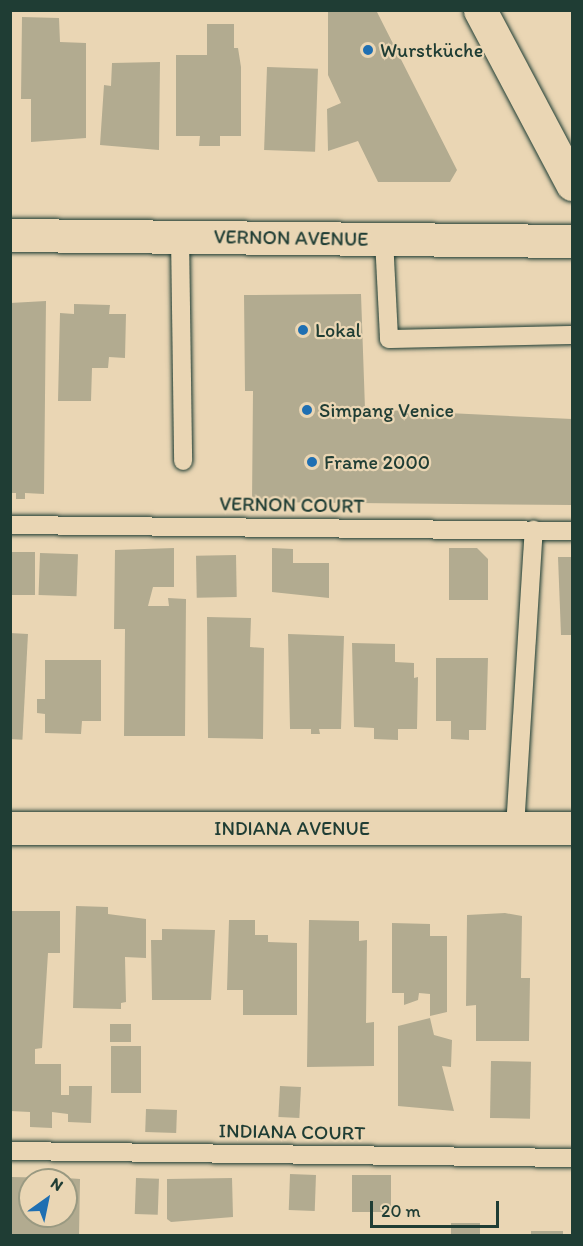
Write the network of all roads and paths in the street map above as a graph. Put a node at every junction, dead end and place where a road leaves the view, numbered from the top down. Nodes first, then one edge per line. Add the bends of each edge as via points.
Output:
1 (480, 10) edge
2 (573, 184) edge
3 (10, 235) edge
4 (180, 236) junction
5 (384, 239) junction
6 (573, 241) edge
7 (573, 335) edge
8 (183, 461) dead end
9 (10, 525) edge
10 (534, 530) junction
11 (573, 531) edge
12 (10, 828) edge
13 (515, 828) junction
14 (573, 828) edge
15 (10, 1151) edge
16 (573, 1158) edge

1 - 2 main road
3 - 4 main road, VERNON AVENUE
4 - 5 main road, VERNON AVENUE
4 - 8 lane
5 - 6 main road, VERNON AVENUE
5 - 7 lane via 389,339
9 - 10 lane, VERNON COURT
10 - 11 lane, VERNON COURT
10 - 13 lane
12 - 13 main road, INDIANA AVENUE
13 - 14 main road, INDIANA AVENUE
15 - 16 lane, INDIANA COURT

